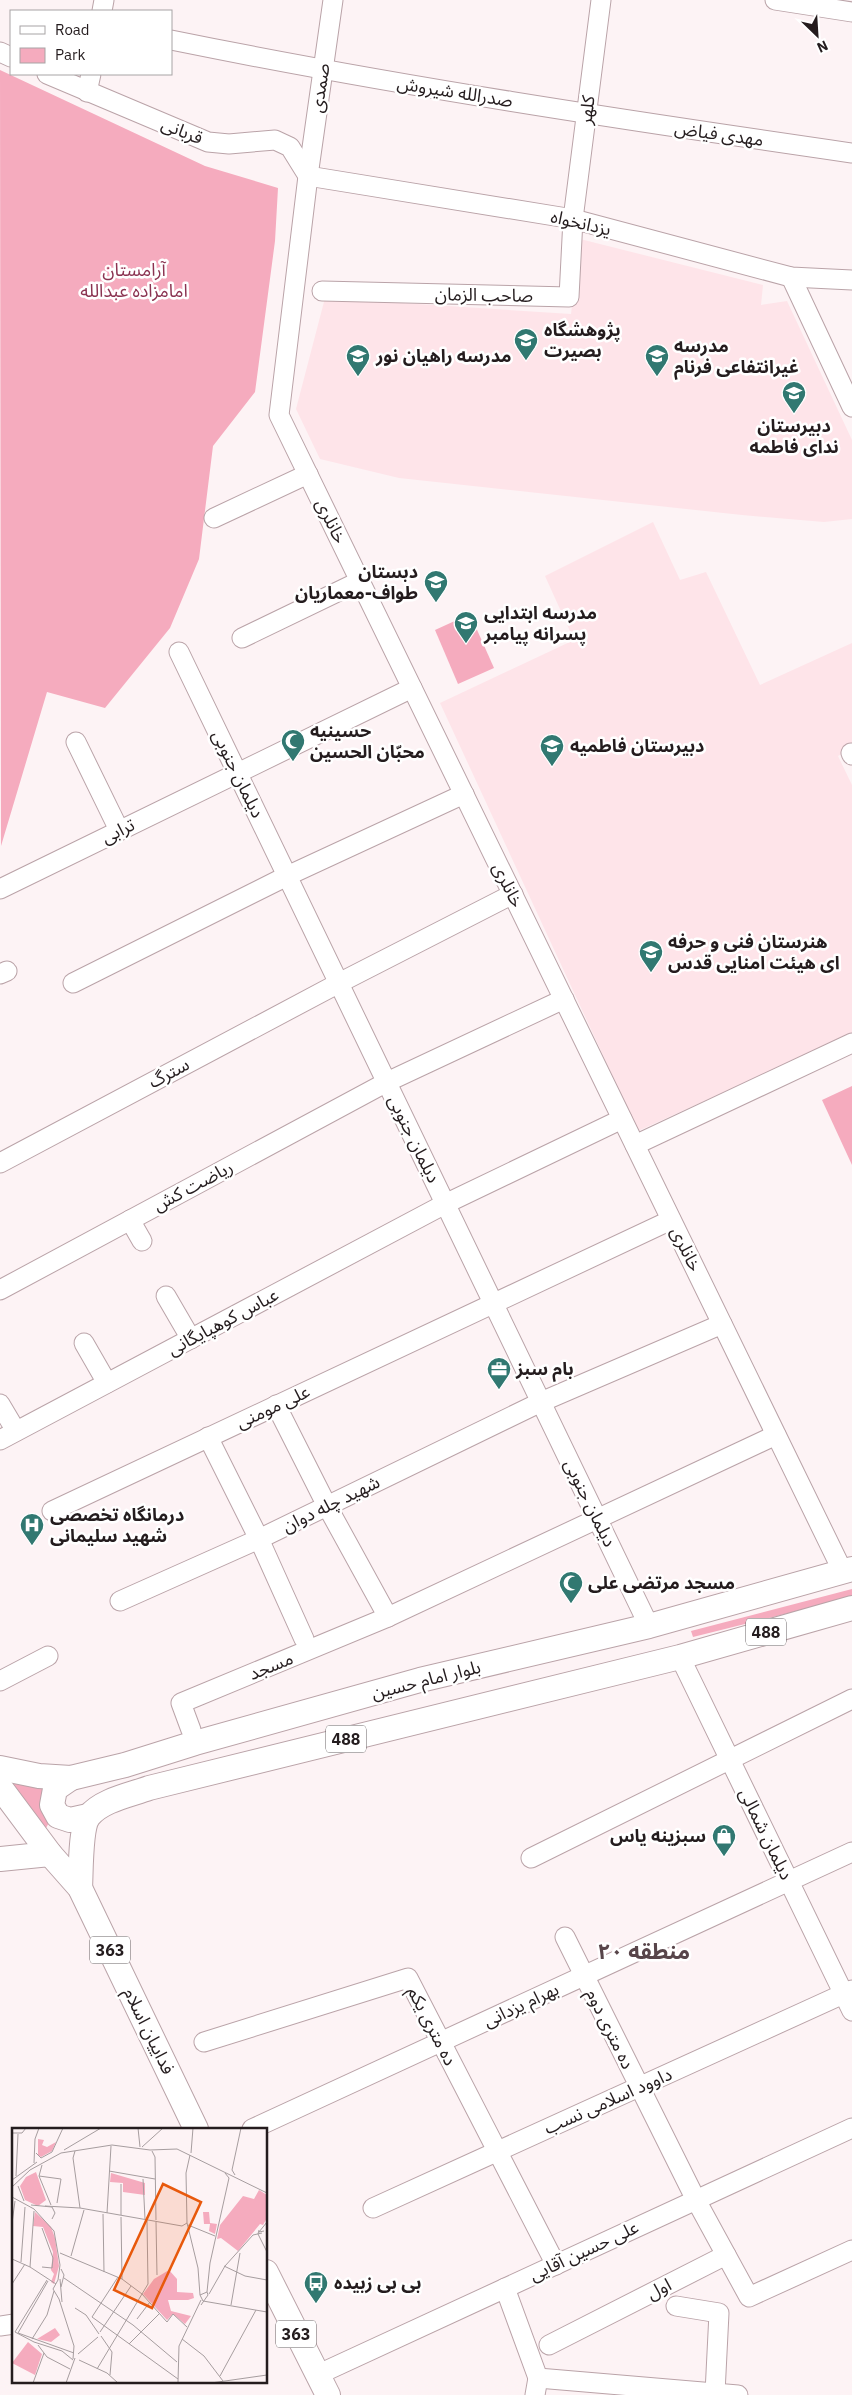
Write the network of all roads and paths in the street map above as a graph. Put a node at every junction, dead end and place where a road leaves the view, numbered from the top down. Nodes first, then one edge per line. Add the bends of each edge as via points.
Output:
1 (332, 0) edge
2 (601, 0) edge
3 (775, 0) edge
4 (852, 12) edge
5 (172, 40) edge
6 (323, 71) junction
7 (50, 75) edge
8 (91, 75) edge
9 (88, 92) junction
10 (586, 114) junction
11 (852, 153) edge
12 (308, 176) junction
13 (573, 219) junction
14 (791, 277) junction
15 (852, 280) edge
16 (322, 291) dead end
17 (852, 407) edge
18 (308, 474) junction
19 (214, 518) dead end
20 (360, 581) junction
21 (242, 638) dead end
22 (179, 652) dead end
23 (412, 688) junction
24 (76, 742) dead end
25 (237, 772) junction
26 (464, 794) junction
27 (119, 830) junction
28 (287, 876) junction
29 (0, 889) edge
30 (513, 894) junction
31 (73, 982) dead end
32 (339, 984) junction
33 (564, 999) junction
34 (852, 1043) edge
35 (387, 1082) junction
36 (622, 1119) junction
37 (635, 1144) junction
38 (0, 1163) edge
39 (445, 1204) junction
40 (130, 1220) junction
41 (671, 1220) junction
42 (142, 1241) dead end
43 (0, 1290) edge
44 (166, 1296) dead end
45 (493, 1303) junction
46 (722, 1324) junction
47 (191, 1338) junction
48 (84, 1343) dead end
49 (107, 1383) junction
50 (541, 1402) junction
51 (0, 1404) edge
52 (276, 1406) junction
53 (776, 1435) junction
54 (8, 1436) edge
55 (208, 1437) junction
56 (327, 1506) junction
57 (52, 1511) dead end
58 (598, 1519) junction
59 (259, 1539) junction
60 (847, 1570) edge
61 (120, 1601) dead end
62 (852, 1608) edge
63 (388, 1617) junction
64 (649, 1626) junction
65 (304, 1639) dead end
66 (48, 1656) dead end
67 (680, 1657) junction
68 (0, 1681) edge
69 (852, 1699) edge
70 (191, 1730) dead end
71 (730, 1759) junction
72 (0, 1768) edge
73 (71, 1778) junction
74 (0, 1787) edge
75 (88, 1816) junction
76 (852, 1852) edge
77 (50, 1854) junction
78 (531, 1858) dead end
79 (0, 1859) edge
80 (789, 1881) junction
81 (80, 1888) junction
82 (565, 1937) dead end
83 (584, 1976) junction
84 (848, 1992) edge
85 (852, 2011) edge
86 (204, 2042) dead end
87 (440, 2042) junction
88 (639, 2087) junction
89 (196, 2128) edge
90 (254, 2128) edge
91 (852, 2128) edge
92 (497, 2152) junction
93 (696, 2200) junction
94 (373, 2208) dead end
95 (852, 2250) edge
96 (726, 2255) junction
97 (556, 2264) junction
98 (268, 2280) edge
99 (505, 2288) junction
100 (273, 2300) edge
101 (676, 2306) dead end
102 (549, 2345) dead end
103 (322, 2385) edge
104 (536, 2386) edge
105 (632, 2390) edge
106 (715, 2393) junction
107 (738, 2395) edge

1 - 6 street, صمدی
2 - 10 street, کلهر
3 - 4 street
5 - 6 street, صدرالله شیروش
6 - 10 street, صدرالله شیروش
6 - 12 street, صمدی
7 - 9 street, قربانی
8 - 9 street
9 - 12 street, قربانی via 208,142 228,144 275,140 290,147
10 - 11 street, مهدی فیاض
10 - 13 street, کلهر
12 - 13 street, یزدانخواه
12 - 18 street, خانلری via 280,415
13 - 14 street, یزدانخواه
13 - 16 street, صاحب الزمان via 569,296
14 - 15 street, یزدانخواه
14 - 17 street
18 - 19 street
18 - 20 street, خانلری
20 - 21 street
20 - 23 street, خانلری
22 - 25 street, دیلمان جنوبی
23 - 25 street, ترابی
23 - 26 street, خانلری
24 - 27 street
25 - 27 street, ترابی
25 - 28 street, دیلمان جنوبی
26 - 28 street
26 - 30 street, خانلری
27 - 29 street, ترابی
28 - 31 street
28 - 32 street, دیلمان جنوبی
30 - 32 street, سترگ
30 - 33 street, خانلری
32 - 35 street, دیلمان جنوبی
32 - 38 street, سترگ
33 - 35 street, ریاضت کش
33 - 36 street, خانلری
34 - 37 street
35 - 39 street, دیلمان جنوبی
35 - 40 street, ریاضت کش
36 - 37 street, خانلری
36 - 39 street, عباس کوهپایگانی
37 - 41 street, خانلری
39 - 45 street, دیلمان جنوبی
39 - 47 street, عباس کوهپایگانی
40 - 42 street
40 - 43 street, ریاضت کش
41 - 45 street, علی مومنی
41 - 46 street, خانلری
44 - 47 street
45 - 50 street, دیلمان جنوبی
45 - 52 street, علی مومنی
46 - 50 street, شهید چله دوان
46 - 53 street, خانلری
47 - 49 street, عباس کوهپایگانی
48 - 49 street
49 - 54 street, عباس کوهپایگانی
50 - 56 street, شهید چله دوان
50 - 58 street, دیلمان جنوبی
51 - 54 street
52 - 55 street, علی مومنی
52 - 56 street
53 - 58 street
53 - 60 street, خانلری
55 - 57 street, علی مومنی
55 - 59 street
56 - 59 street, شهید چله دوان
56 - 63 street
58 - 63 street
58 - 64 street, دیلمان جنوبی
59 - 61 street, شهید چله دوان
59 - 65 street
60 - 64 main road, بلوار امام حسین / 488
62 - 67 main road, 488
63 - 70 street, مسجد via 181,1703
64 - 73 main road, بلوار امام حسین / 488 via 420,1680
66 - 68 street
67 - 71 street, دیلمان شمالی
67 - 75 main road, 488 via 149,1788 102,1806
69 - 71 street
71 - 78 street
71 - 80 street, دیلمان شمالی
72 - 73 main road, بلوار امام حسین / 488
73 - 75 main road via 55,1789 52,1805 58,1816 70,1820
74 - 77 main road, فداییان اسلام / 363
75 - 81 main road via 82,1842
76 - 80 street, بهرام یزدانی
77 - 79 main road
77 - 81 main road, فداییان اسلام / 363
80 - 83 street, بهرام یزدانی
80 - 84 street, دیلمان شمالی
81 - 89 main road, فداییان اسلام / 363
82 - 83 street, ده متری دوم
83 - 87 street, بهرام یزدانی
83 - 88 street, ده متری دوم
84 - 85 street, دیلمان شمالی
84 - 88 street, داوود اسلامی نسب
86 - 87 street, ده متری یکم via 408,1978
87 - 90 street, بهرام یزدانی
87 - 92 street, ده متری یکم
88 - 92 street, داوود اسلامی نسب
88 - 93 street, ده متری دوم
91 - 93 street, علی حسین آقایی
92 - 94 street, داوود اسلامی نسب
92 - 97 street, ده متری یکم
93 - 96 street, ده متری دوم
93 - 97 street, علی حسین آقایی
95 - 96 street via 749,2297
96 - 102 street, اول
97 - 99 street, علی حسین آقایی
98 - 100 main road, 363
99 - 103 street, علی حسین آقایی
99 - 104 street
100 - 103 main road, 363
101 - 106 street via 719,2313
104 - 105 street
105 - 106 street
106 - 107 street

